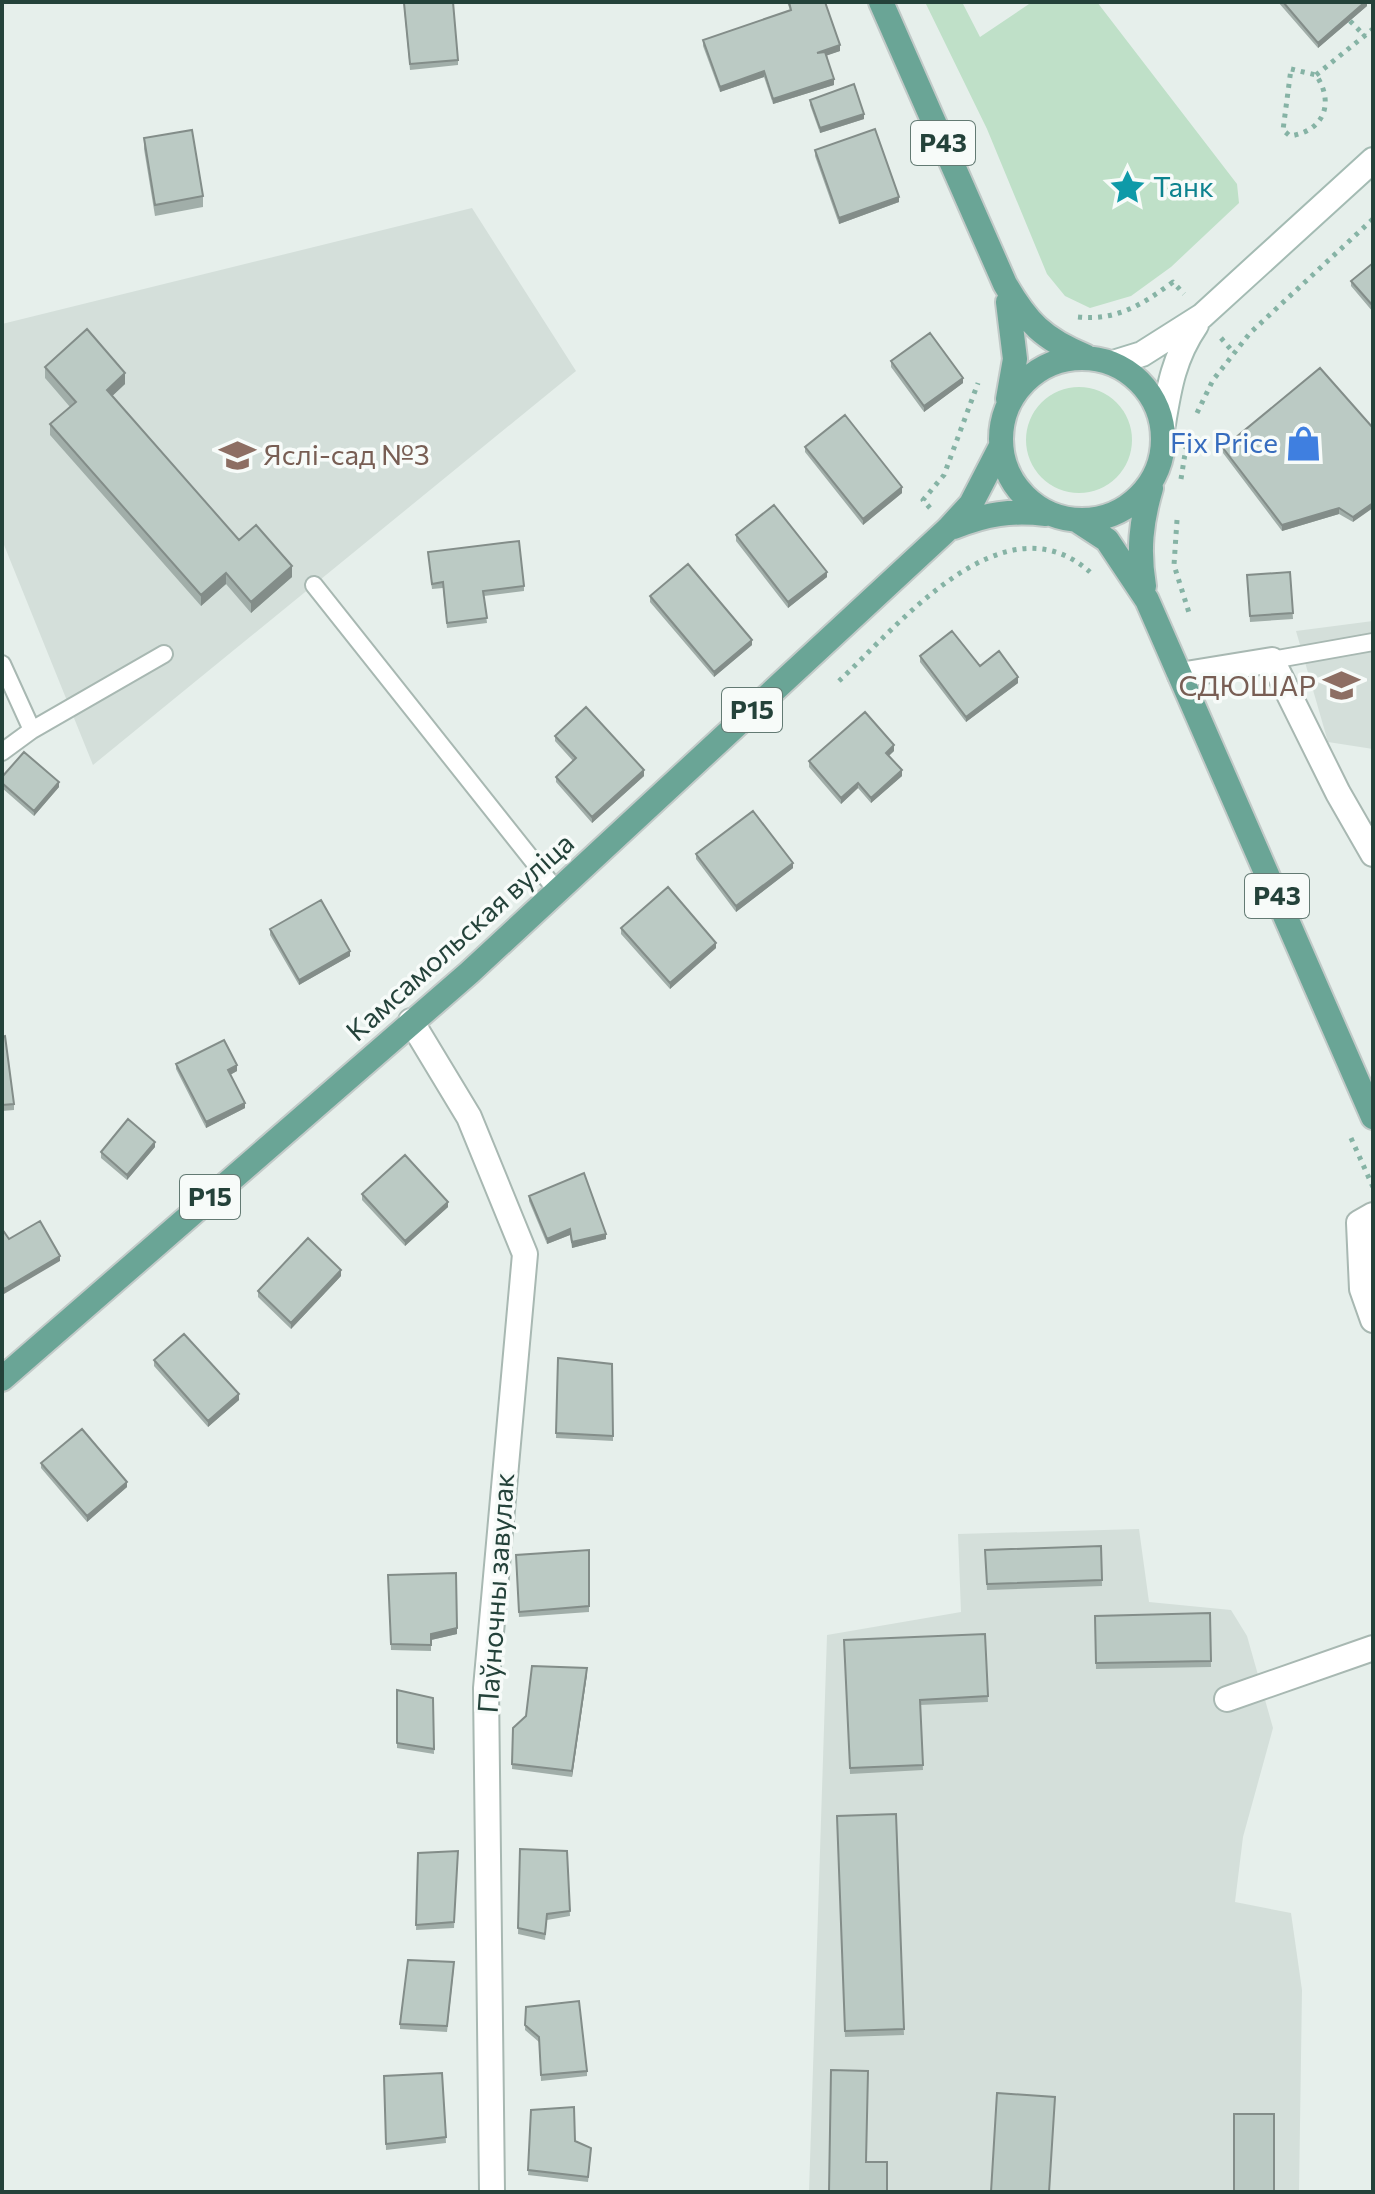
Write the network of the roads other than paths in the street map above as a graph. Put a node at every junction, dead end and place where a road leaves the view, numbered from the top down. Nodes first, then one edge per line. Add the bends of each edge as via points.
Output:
1 (881, 2) edge
2 (1373, 160) edge
3 (1005, 284) junction
4 (1202, 316) junction
5 (1087, 357) junction
6 (1113, 363) junction
7 (1007, 406) junction
8 (1163, 424) junction
9 (1000, 448) junction
10 (1153, 481) junction
11 (1052, 515) junction
12 (1078, 521) junction
13 (948, 529) junction
14 (314, 585) dead end
15 (1147, 600) junction
16 (1373, 642) edge
17 (164, 654) dead end
18 (1272, 660) junction
19 (2, 664) edge
20 (1180, 675) junction
21 (32, 730) junction
22 (2, 752) edge
23 (1373, 854) edge
24 (557, 891) junction
25 (411, 1021) junction
26 (1373, 1117) edge
27 (1373, 1215) edge
28 (1373, 1320) edge
29 (2, 1379) edge
30 (1373, 1648) edge
31 (1227, 1699) dead end
32 (492, 2192) edge

1 - 3 main road, Р43
2 - 4 street
3 - 5 main road, Р43 via 1027,320 1059,345
3 - 7 main road, Р43 via 1015,359
4 - 6 street via 1142,354
4 - 8 street via 1171,374
5 - 6 main road, Р43
5 - 7 main road, Р43 via 1054,362 1025,379
6 - 8 main road, Р43 via 1136,377 1153,398
7 - 9 main road, Р43
8 - 10 main road, Р43 via 1163,453
9 - 11 main road, Р43 via 1009,477 1027,499
9 - 13 main road, Камсамольская вуліца / Р15 via 971,504
10 - 12 main road, Р43 via 1133,503 1107,517
10 - 15 main road, Р43 via 1142,518 1139,557
11 - 12 main road, Р43
11 - 13 main road, Камсамольская вуліца / Р15 via 999,512
12 - 15 main road, Р43 via 1107,540
13 - 24 main road, Камсамольская вуліца / Р15
14 - 24 lane
15 - 20 main road, Р43
16 - 18 lane
17 - 21 lane
18 - 20 street
18 - 23 street
19 - 21 lane
20 - 26 main road, Р43
21 - 22 lane
24 - 25 main road, Камсамольская вуліца / Р15
25 - 29 main road, Камсамольская вуліца / Р15
25 - 32 street, Паўночны завулак via 469,1117 525,1254 486,1688
27 - 28 street via 1359,1223 1362,1289
30 - 31 street

